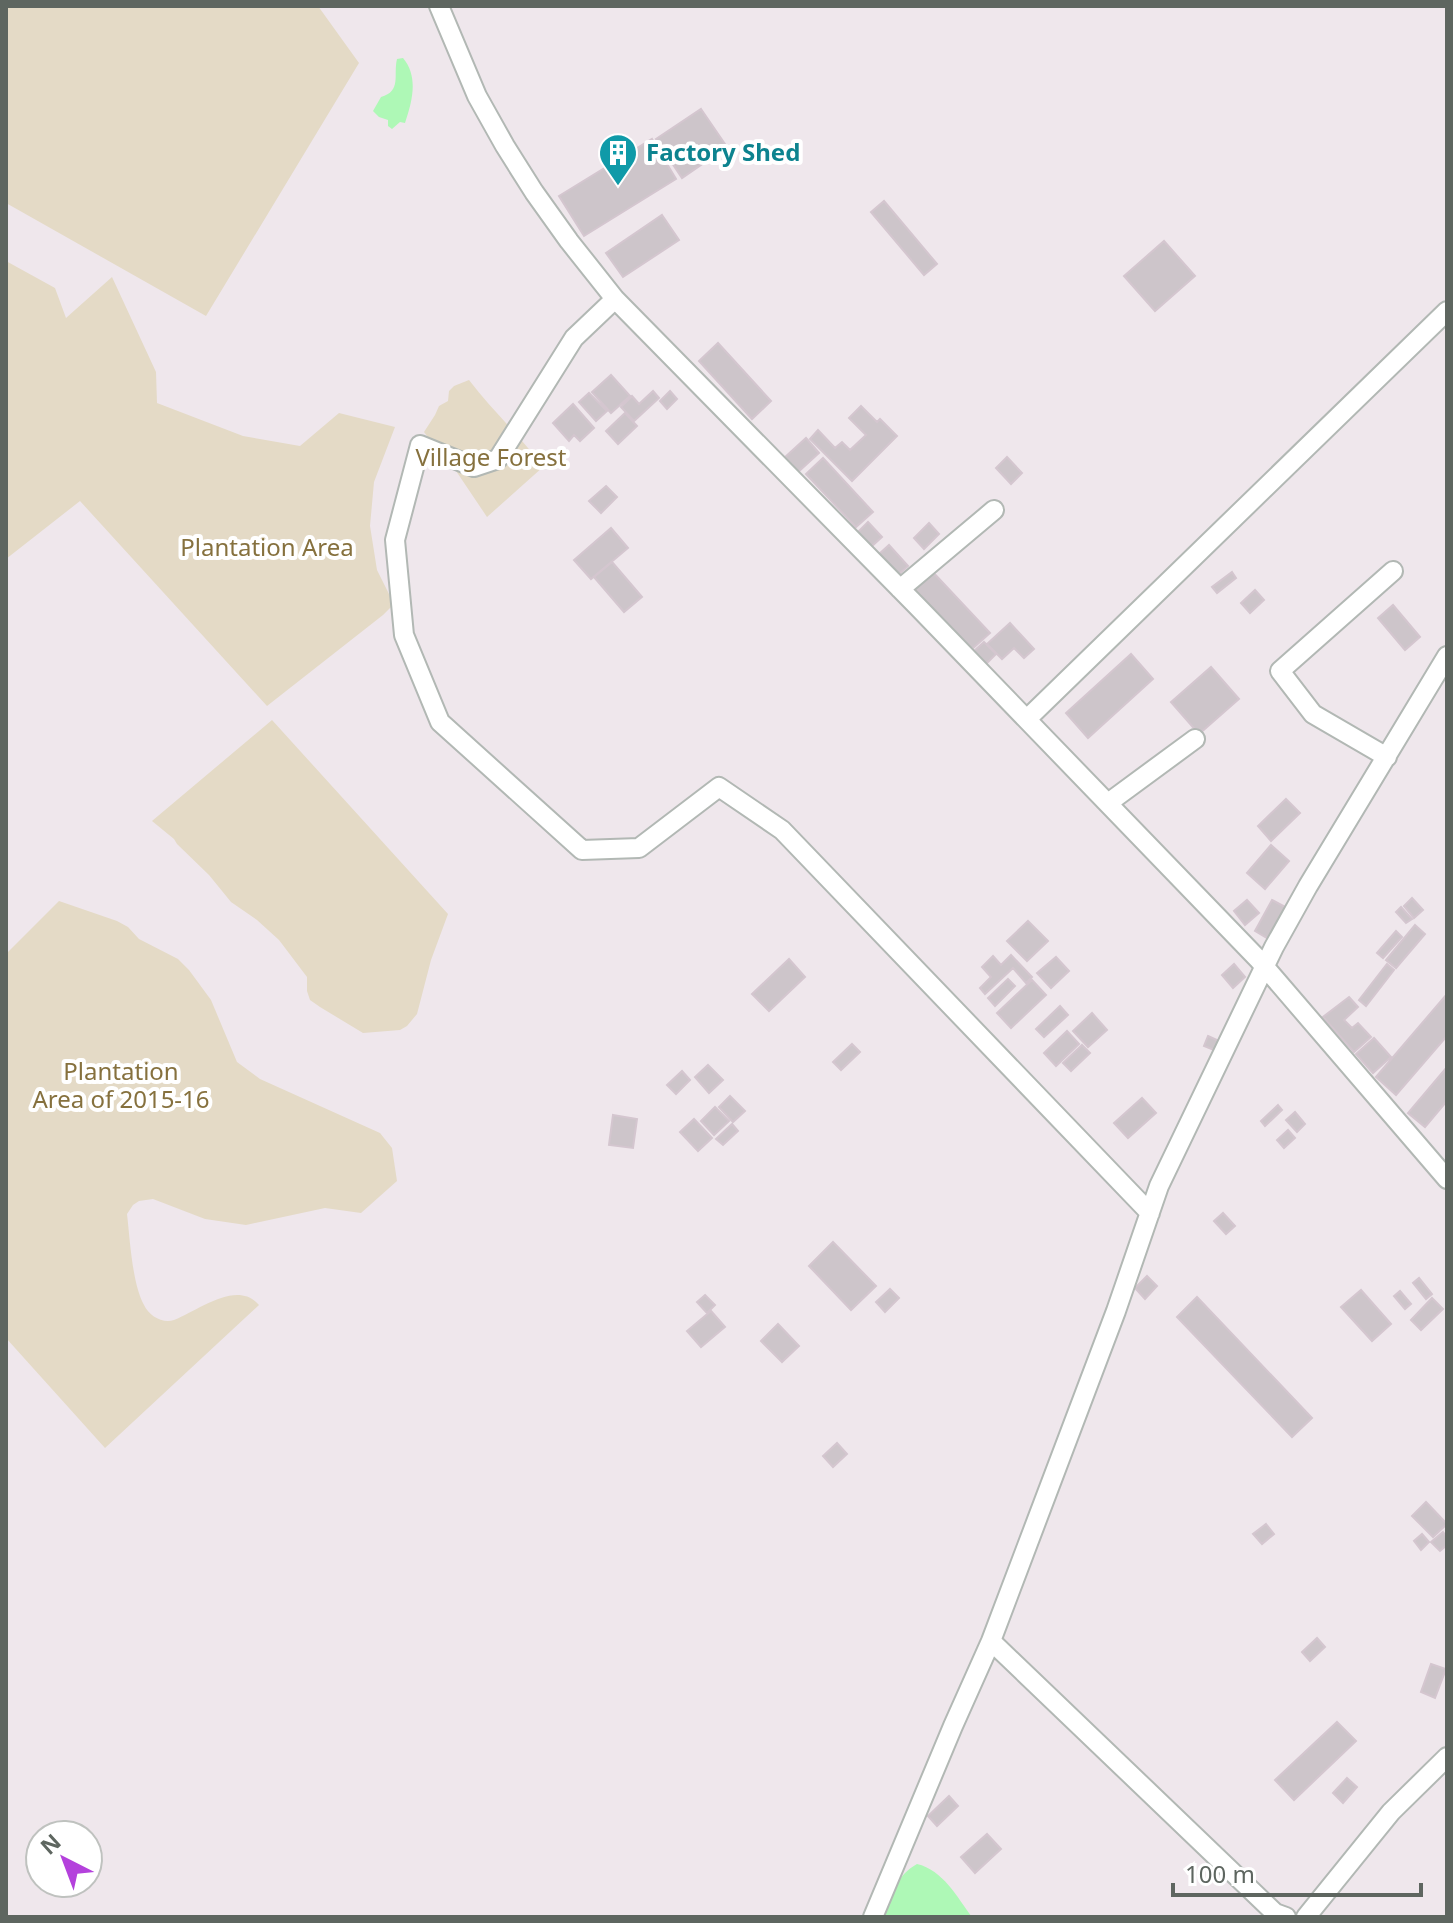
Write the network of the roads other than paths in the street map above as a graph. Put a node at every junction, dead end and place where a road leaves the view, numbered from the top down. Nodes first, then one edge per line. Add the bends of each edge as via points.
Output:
1 (439, 6) edge
2 (615, 299) junction
3 (1447, 311) edge
4 (994, 510) dead end
5 (1393, 571) dead end
6 (900, 589) junction
7 (1447, 656) edge
8 (1027, 719) junction
9 (1195, 739) dead end
10 (1387, 757) junction
11 (1108, 803) junction
12 (1265, 968) junction
13 (1447, 1179) edge
14 (1150, 1213) junction
15 (991, 1641) junction
16 (1447, 1757) edge
17 (873, 1917) edge
18 (1286, 1917) edge
19 (1306, 1917) edge

1 - 2 street via 477,96 505,146
2 - 6 street
2 - 14 street via 574,338 498,459 474,467 420,445 395,540 404,635 440,722 582,850 639,848 719,787 782,830
3 - 8 street
4 - 6 street
5 - 10 street via 1280,671 1313,714
6 - 8 street
7 - 10 street
8 - 11 street
9 - 11 street
10 - 12 street
11 - 12 street
12 - 13 street
12 - 14 street
14 - 15 street
15 - 17 street
15 - 18 street via 1275,1913
16 - 19 street via 1391,1812

